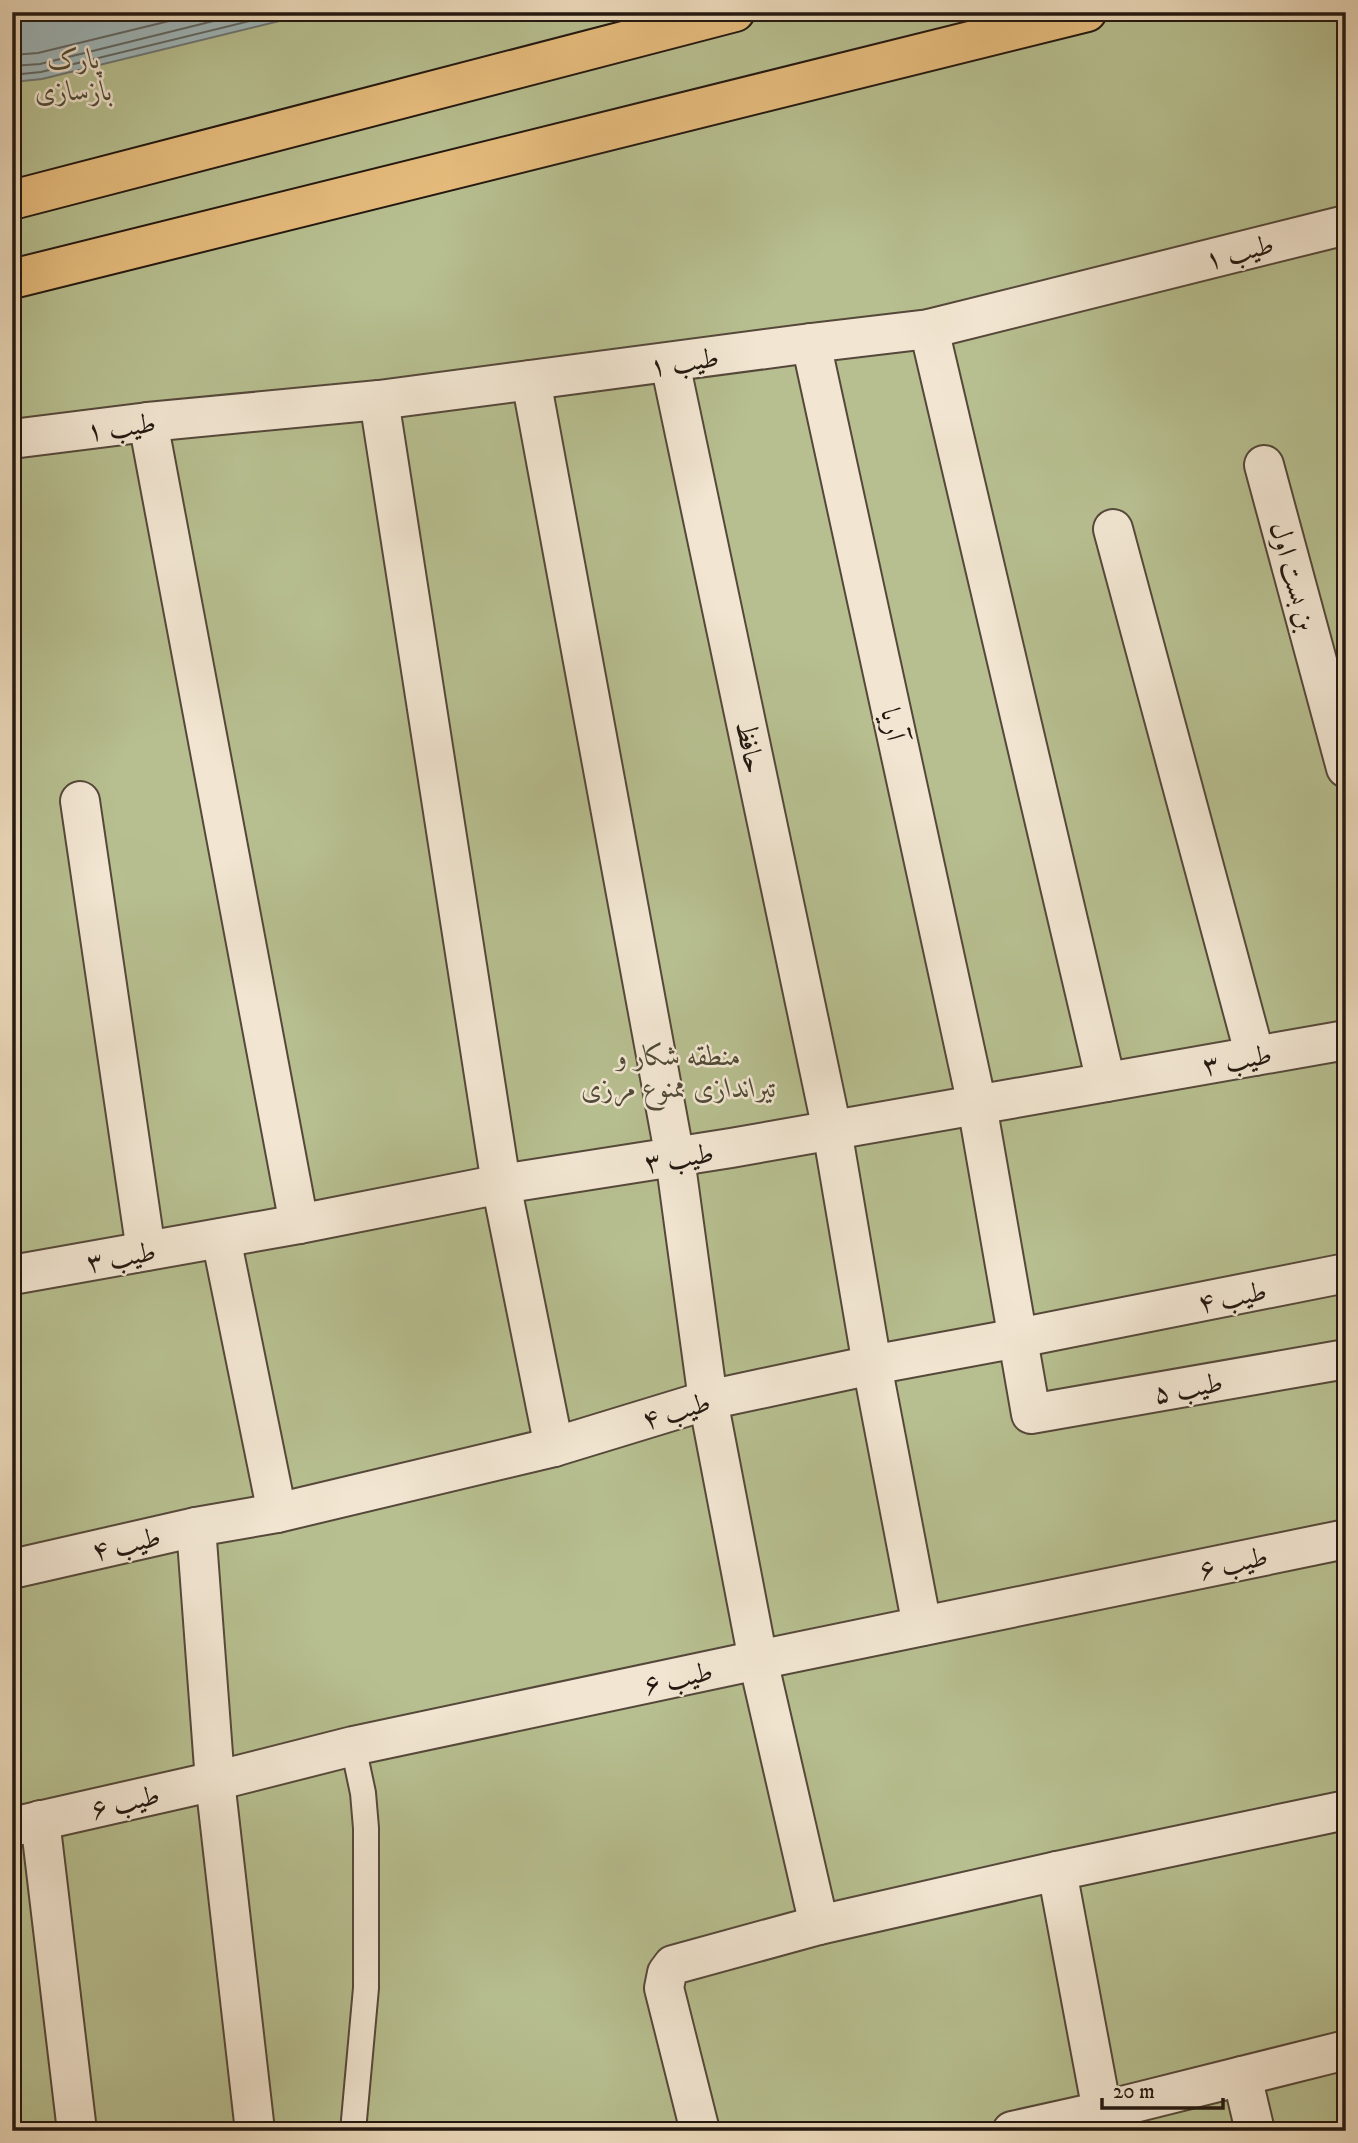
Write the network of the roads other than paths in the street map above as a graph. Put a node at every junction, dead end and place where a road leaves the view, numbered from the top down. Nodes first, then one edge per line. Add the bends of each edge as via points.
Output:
1 (735, 12) edge
2 (1075, 14) edge
3 (12, 200) edge
4 (1346, 225) edge
5 (12, 279) edge
6 (929, 329) junction
7 (811, 343) junction
8 (670, 363) junction
9 (531, 380) junction
10 (379, 400) junction
11 (148, 422) junction
12 (12, 439) edge
13 (1264, 465) dead end
14 (1112, 530) dead end
15 (1346, 768) edge
16 (80, 801) dead end
17 (1346, 1040) edge
18 (1255, 1056) junction
19 (1106, 1082) junction
20 (977, 1105) junction
21 (832, 1130) junction
22 (675, 1158) junction
23 (501, 1184) junction
24 (299, 1224) junction
25 (221, 1238) junction
26 (146, 1251) junction
27 (1346, 1273) edge
28 (12, 1275) edge
29 (1018, 1339) junction
30 (1346, 1359) edge
31 (872, 1365) junction
32 (708, 1400) junction
33 (1031, 1414) joint
34 (554, 1447) junction
35 (277, 1513) junction
36 (197, 1527) junction
37 (1346, 1539) edge
38 (12, 1569) edge
39 (922, 1626) junction
40 (758, 1660) junction
41 (353, 1746) junction
42 (215, 1781) junction
43 (1346, 1810) edge
44 (26, 1823) edge
45 (1057, 1871) junction
46 (819, 1925) junction
47 (1346, 2050) edge
48 (1242, 2076) junction
49 (1102, 2111) junction
50 (77, 2131) edge
51 (255, 2131) edge
52 (353, 2131) edge
53 (700, 2131) edge
54 (1012, 2131) edge
55 (1255, 2131) edge

1 - 3 main road
2 - 5 main road
4 - 6 street, طیب ۱
6 - 7 street, طیب ۱
6 - 19 street
7 - 8 street, طیب ۱
7 - 20 street, آریا
8 - 9 street, طیب ۱
8 - 21 street, حافظ
9 - 10 street, طیب ۱
9 - 22 street
10 - 11 street, طیب ۱
10 - 23 street
11 - 12 street, طیب ۱
11 - 24 street
13 - 15 street, بن بست اول
14 - 18 street
16 - 26 street
17 - 18 street, طیب ۳
18 - 19 street, طیب ۳
19 - 20 street, طیب ۳
20 - 21 street, طیب ۳
20 - 29 street, آریا
21 - 22 street, طیب ۳
21 - 31 street, حافظ
22 - 23 street, طیب ۳
22 - 32 street
23 - 24 street, طیب ۳
23 - 34 street
24 - 25 street, طیب ۳
25 - 26 street, طیب ۳
25 - 35 street
26 - 28 street, طیب ۳
27 - 29 street, طیب ۴
29 - 31 street, طیب ۴
29 - 33 street, آریا
30 - 33 street, طیب ۵
31 - 32 street, طیب ۴
31 - 39 street, حافظ
32 - 34 street, طیب ۴
32 - 40 street
34 - 35 street, طیب ۴
35 - 36 street, طیب ۴
36 - 38 street, طیب ۴
36 - 42 street
37 - 39 street, طیب ۶
39 - 40 street, طیب ۶
40 - 41 street, طیب ۶
40 - 46 street
41 - 42 street, طیب ۶
41 - 52 lane via 366,1828 366,1988
42 - 44 street, طیب ۶
42 - 51 street
43 - 45 street
44 - 50 street
45 - 46 street
45 - 49 street
46 - 53 street via 673,1965 667,1973 664,1987
47 - 48 street
48 - 49 street
48 - 55 street
49 - 54 street

